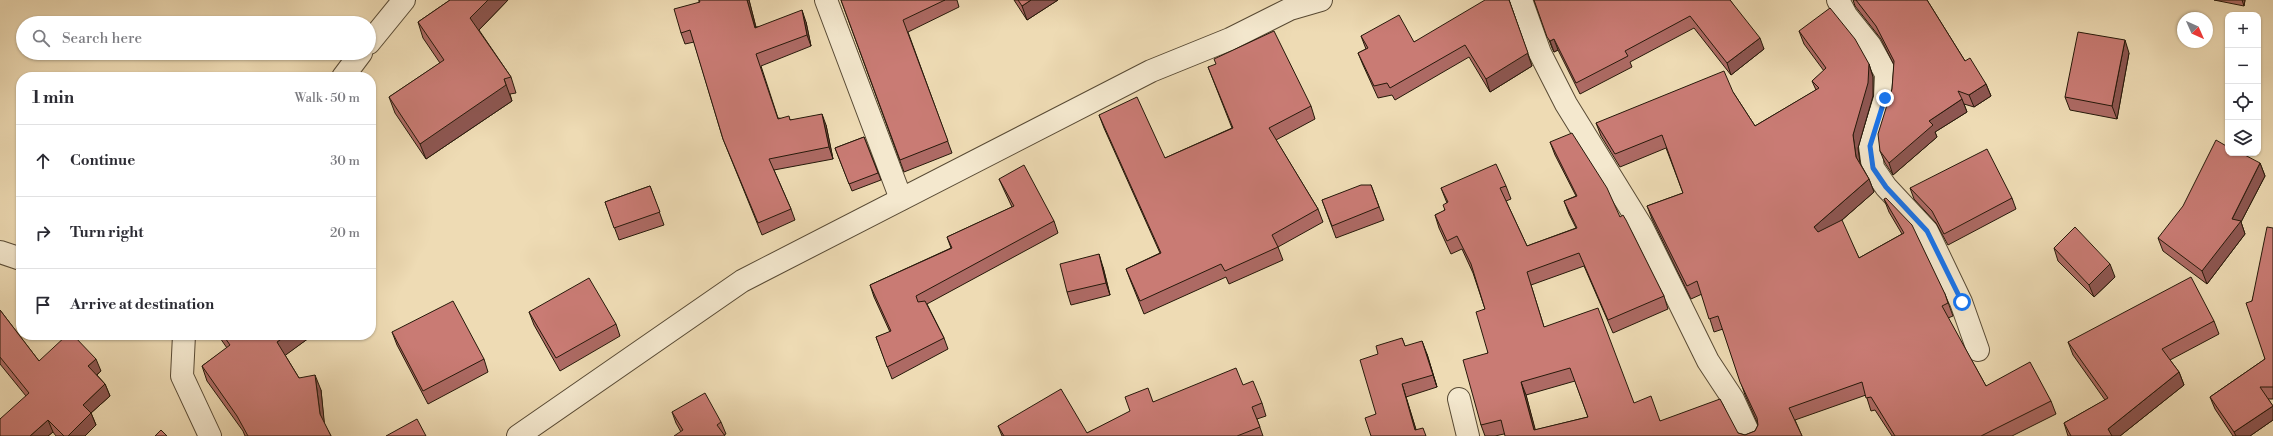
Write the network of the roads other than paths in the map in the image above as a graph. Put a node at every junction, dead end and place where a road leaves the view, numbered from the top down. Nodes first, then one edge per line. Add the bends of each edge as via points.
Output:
1 (404, 0) edge
2 (826, 0) edge
3 (1321, 0) edge
4 (1521, 0) edge
5 (1838, 0) edge
6 (1287, 4) edge
7 (376, 34) edge
8 (356, 60) edge
9 (347, 72) edge
10 (901, 198) junction
11 (0, 252) edge
12 (16, 257) edge
13 (184, 340) edge
14 (1978, 350) dead end
15 (1459, 399) dead end
16 (210, 436) edge
17 (518, 436) edge
18 (1468, 436) edge
19 (1750, 436) edge

1 - 7 street
2 - 10 street
3 - 6 street
4 - 19 street via 1540,53 1566,104 1642,227 1705,354 1733,399
5 - 14 street via 1846,15 1870,45 1886,74 1885,98 1870,146 1873,168 1886,187 1927,231 1962,302
6 - 10 street via 1230,39 1150,71
8 - 9 street
10 - 17 street via 742,280
11 - 12 street
13 - 16 street via 182,376
15 - 18 street

